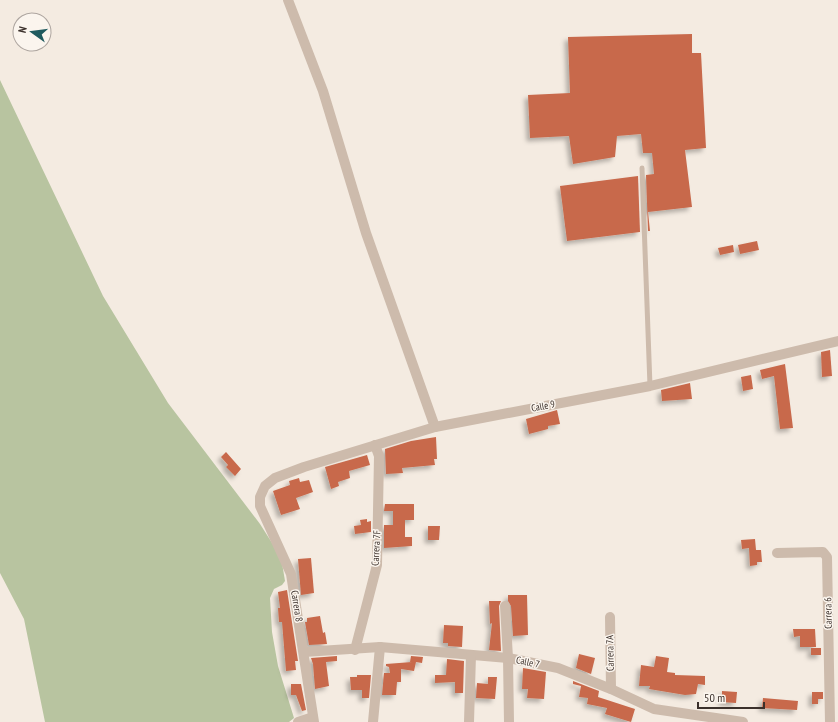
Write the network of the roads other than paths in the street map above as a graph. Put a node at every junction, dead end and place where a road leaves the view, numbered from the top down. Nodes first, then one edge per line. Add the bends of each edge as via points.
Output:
1 (288, 0) edge
2 (642, 168) dead end
3 (838, 341) edge
4 (650, 386) junction
5 (435, 427) junction
6 (375, 445) junction
7 (260, 497) joint
8 (777, 553) dead end
9 (504, 606) dead end
10 (610, 616) dead end
11 (380, 647) junction
12 (355, 650) junction
13 (304, 652) junction
14 (471, 655) junction
15 (508, 658) junction
16 (611, 688) junction
17 (684, 718) edge
18 (313, 719) edge
19 (298, 722) edge
20 (373, 722) edge
21 (469, 722) edge
22 (509, 722) edge
23 (744, 722) edge
24 (830, 722) edge

1 - 5 street via 323,91 366,233
2 - 4 lane
3 - 4 street, Calle 9
4 - 5 street, Calle 9
5 - 6 street, Calle 9
6 - 7 street, Calle 9 via 275,478 265,486
6 - 12 street, Carrera 7F via 379,456 377,566
7 - 13 street, Carrera 8 via 260,506 291,574
8 - 24 street, Carrera 6 via 823,552 828,557
9 - 15 street
10 - 16 street, Carrera 7A
11 - 12 street, Calle 7
11 - 14 street, Calle 7
11 - 20 street
12 - 13 street, Calle 7
13 - 18 street, Carrera 8
14 - 15 street, Calle 7
14 - 21 street
15 - 16 street, Calle 7 via 558,668
15 - 22 street
16 - 17 street, Calle 7 via 654,709
17 - 23 street, Calle 7
18 - 19 street

